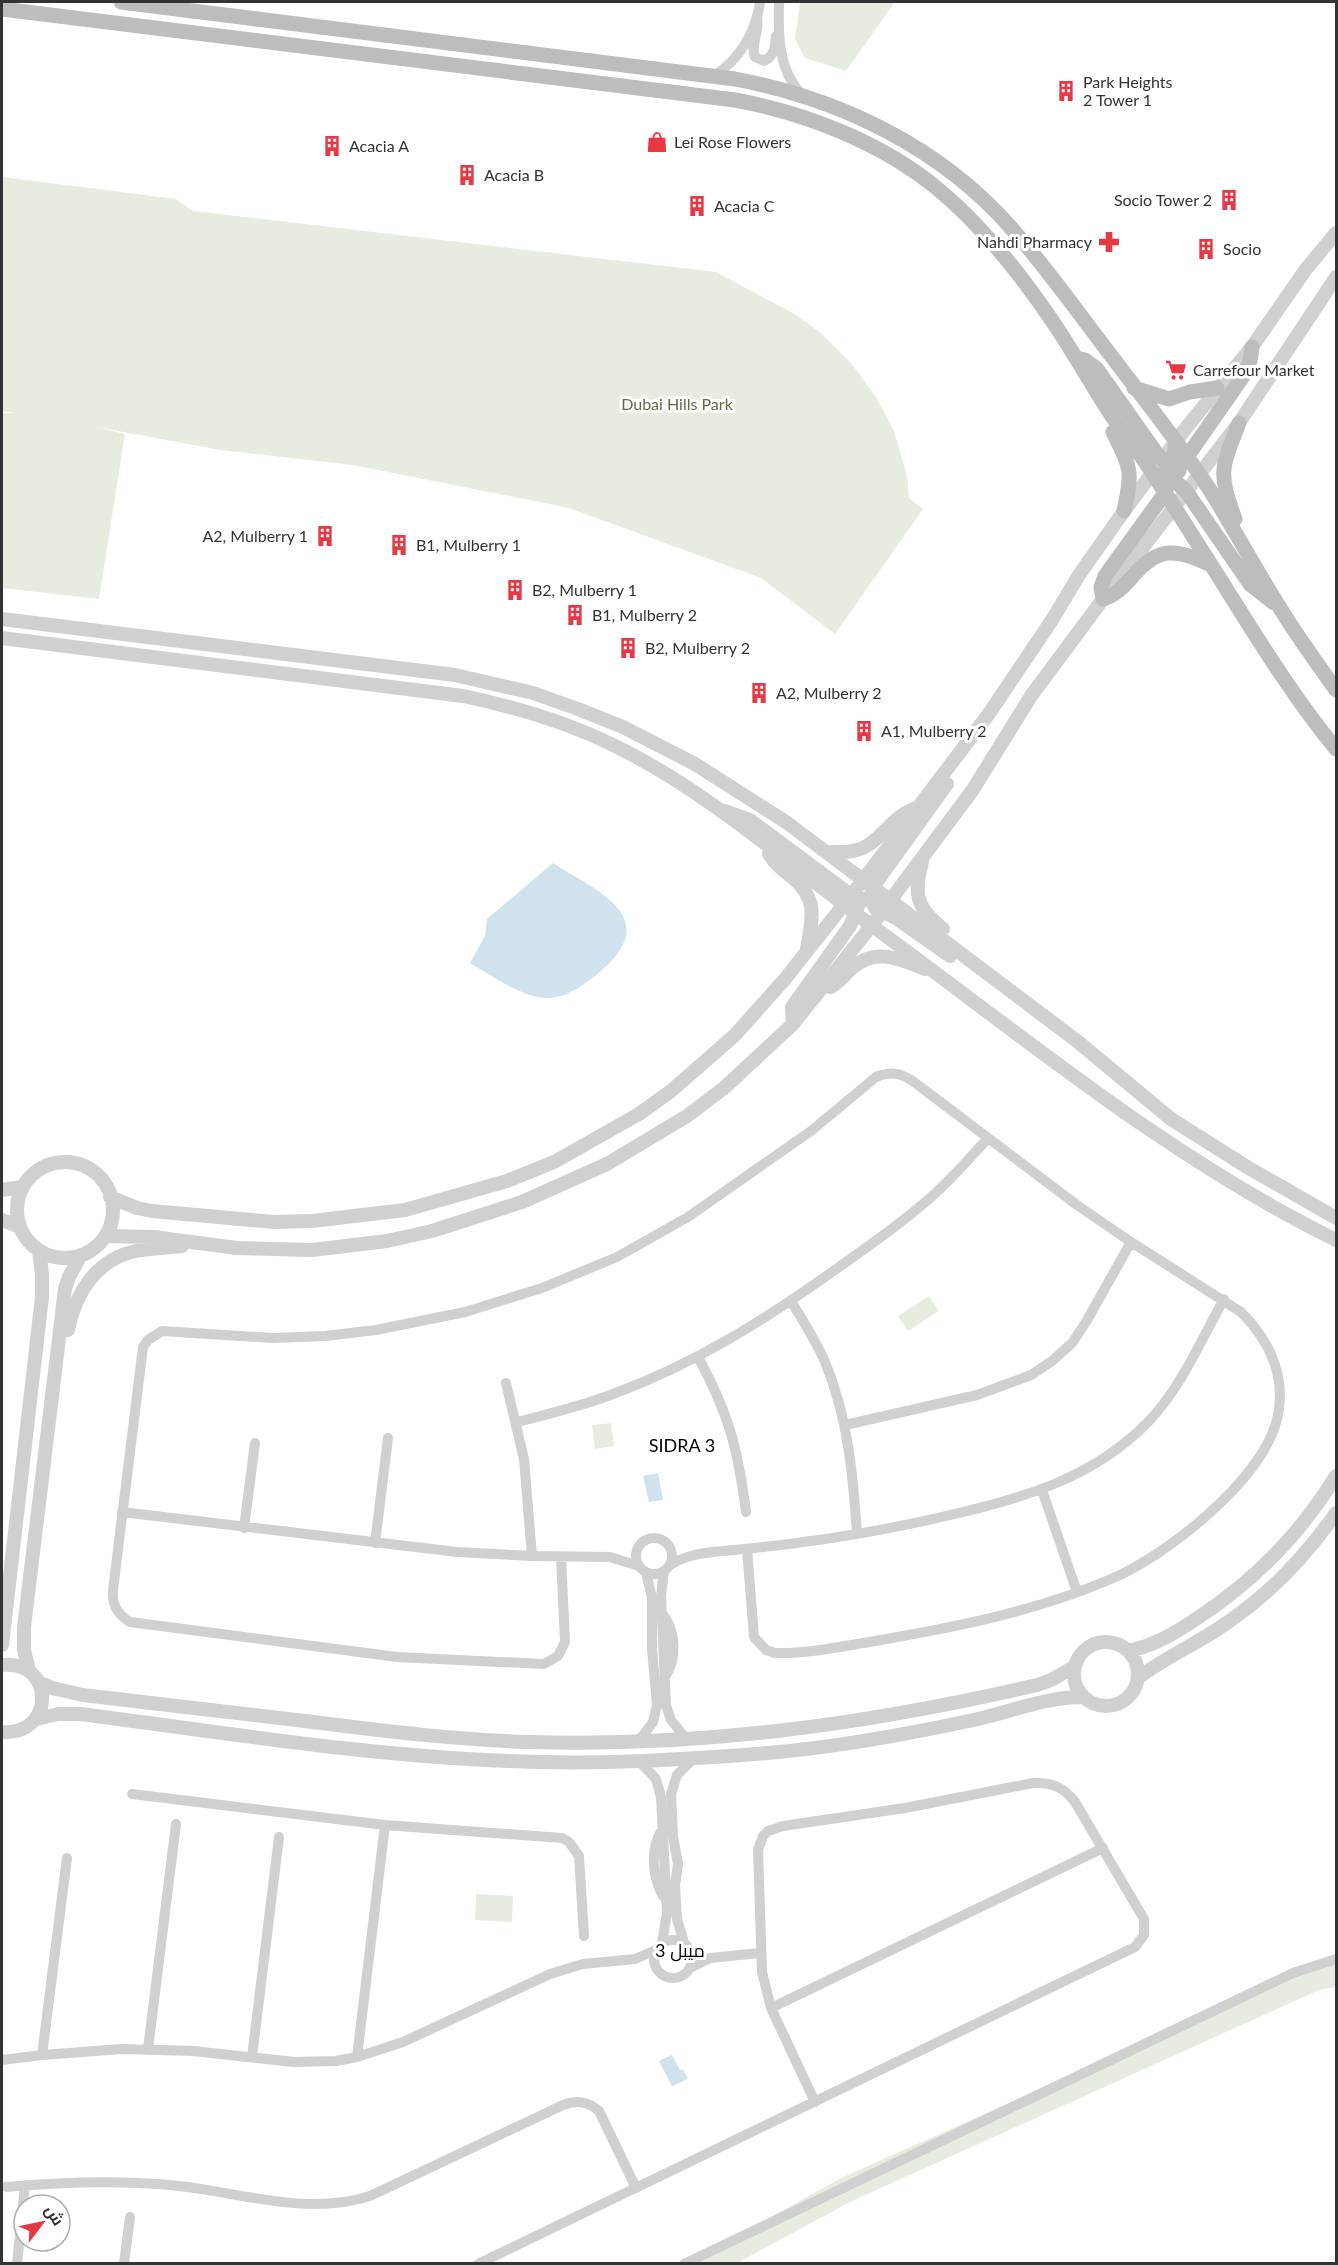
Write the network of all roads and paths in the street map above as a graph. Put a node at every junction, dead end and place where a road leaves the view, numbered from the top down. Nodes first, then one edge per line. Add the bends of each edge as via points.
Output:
1 (121, 2) edge
2 (760, 2) edge
3 (779, 2) edge
4 (2, 9) edge
5 (757, 18) junction
6 (779, 21) junction
7 (714, 76) junction
8 (802, 95) junction
9 (1336, 233) edge
10 (1336, 277) edge
11 (1252, 347) junction
12 (1076, 358) junction
13 (1134, 388) junction
14 (1218, 388) junction
15 (1107, 408) junction
16 (1239, 423) junction
17 (1176, 442) junction
18 (1176, 472) junction
19 (1152, 474) junction
20 (1199, 474) junction
21 (1165, 493) junction
22 (1174, 507) junction
23 (1124, 511) junction
24 (1242, 542) junction
25 (1211, 565) junction
26 (1103, 599) junction
27 (1279, 606) junction
28 (2, 619) edge
29 (74, 628) junction
30 (2, 638) edge
31 (71, 647) junction
32 (1336, 690) edge
33 (1336, 749) edge
34 (949, 767) junction
35 (919, 808) junction
36 (717, 810) junction
37 (767, 846) junction
38 (829, 852) junction
39 (925, 854) junction
40 (869, 883) junction
41 (858, 903) junction
42 (887, 906) junction
43 (872, 925) junction
44 (806, 952) junction
45 (974, 963) junction
46 (941, 975) junction
47 (821, 991) junction
48 (793, 1024) junction
49 (987, 1139) junction
50 (22, 1187) junction
51 (2, 1190) edge
52 (111, 1197) junction
53 (1336, 1218) edge
54 (2, 1220) edge
55 (20, 1227) junction
56 (105, 1236) junction
57 (1336, 1240) edge
58 (199, 1242) junction
59 (1131, 1242) junction
60 (39, 1251) junction
61 (81, 1256) junction
62 (1224, 1299) junction
63 (792, 1301) junction
64 (698, 1357) junction
65 (57, 1360) junction
66 (506, 1383) dead end
67 (517, 1422) junction
68 (845, 1425) junction
69 (388, 1438) dead end
70 (255, 1443) dead end
71 (1336, 1476) edge
72 (1042, 1490) junction
73 (122, 1512) junction
74 (746, 1512) dead end
75 (1336, 1513) edge
76 (244, 1527) junction
77 (857, 1534) junction
78 (375, 1543) junction
79 (639, 1546) junction
80 (669, 1546) junction
81 (747, 1549) junction
82 (698, 1553) junction
83 (532, 1557) junction
84 (561, 1557) junction
85 (610, 1557) junction
86 (667, 1568) junction
87 (642, 1569) junction
88 (1077, 1592) junction
89 (2, 1645) edge
90 (1128, 1651) junction
91 (2, 1665) edge
92 (1074, 1667) junction
93 (34, 1677) junction
94 (1138, 1678) junction
95 (1082, 1696) junction
96 (36, 1719) junction
97 (2, 1732) edge
98 (687, 1740) junction
99 (638, 1742) junction
100 (693, 1759) junction
101 (640, 1762) junction
102 (132, 1794) dead end
103 (176, 1824) dead end
104 (385, 1825) junction
105 (279, 1837) dead end
106 (1103, 1848) junction
107 (67, 1858) dead end
108 (584, 1936) dead end
109 (686, 1945) junction
110 (659, 1946) junction
111 (760, 1953) junction
112 (719, 1956) junction
113 (1336, 1959) edge
114 (627, 1960) junction
115 (655, 1967) junction
116 (690, 1968) junction
117 (771, 2007) junction
118 (148, 2049) junction
119 (42, 2055) junction
120 (252, 2057) junction
121 (357, 2057) junction
122 (2, 2060) edge
123 (815, 2102) junction
124 (25, 2185) junction
125 (6, 2187) dead end
126 (636, 2188) junction
127 (130, 2217) dead end
128 (17, 2264) edge
129 (124, 2264) edge
130 (478, 2264) edge
131 (684, 2264) edge

1 - 7 main road
2 - 5 street
3 - 6 street
4 - 12 main road via 735,100 792,113 872,147 938,189 996,247
5 - 6 street via 753,52 764,61 773,55
5 - 7 street via 737,58
6 - 8 street via 784,68
7 - 8 main road
8 - 13 main road via 883,128 968,185 1014,230
9 - 11 street
10 - 16 street
11 - 14 street
11 - 18 main road via 1244,375
12 - 15 main road
12 - 18 main road via 1097,369
13 - 14 main road via 1169,399
13 - 17 main road
14 - 17 street
15 - 19 main road
15 - 23 main road via 1130,470
16 - 20 street
16 - 24 main road via 1225,460 1223,481
17 - 18 main road
17 - 18 street
18 - 19 main road
18 - 20 main road
18 - 21 main road
18 - 22 main road
18 - 27 main road via 1250,584
19 - 21 main road
19 - 23 street
20 - 24 main road
21 - 22 main road
21 - 26 main road via 1105,576 1101,587
22 - 25 main road
22 - 26 street
23 - 34 street via 1024,663
24 - 27 main road
25 - 26 main road via 1178,552 1158,555 1120,590
25 - 33 main road
26 - 39 street via 1031,696 972,791
27 - 32 main road
28 - 29 street
29 - 31 street
29 - 38 street via 455,675 533,693 623,727 681,756
30 - 31 street
31 - 36 street via 494,702 557,721 617,747
34 - 35 street
34 - 40 street via 944,789
35 - 38 street via 900,816 862,849
35 - 40 street
36 - 37 street
36 - 41 street via 750,820
37 - 41 street
37 - 44 street via 776,864 804,888 810,901 812,917
38 - 40 street
39 - 42 street
39 - 45 street via 916,888 921,906 964,947
40 - 41 street
40 - 42 street
41 - 42 street
41 - 43 street
41 - 44 street
41 - 48 street via 850,926 792,1007
42 - 43 street
42 - 45 street via 896,918 956,960
43 - 46 street
43 - 47 street
44 - 52 street via 735,1035 671,1091 596,1140 507,1181 405,1210 312,1221 246,1220 152,1211
45 - 53 street via 1171,1119
46 - 47 street via 892,956 878,956 865,959
46 - 57 street via 1101,1097 1163,1139
47 - 48 street
48 - 58 street via 724,1088 668,1129 607,1164 522,1202 432,1231 350,1247 274,1250
49 - 59 street
49 - 63 street via 951,1178 903,1220
49 - 73 street via 905,1076 886,1073 688,1217 617,1257 542,1288 445,1317 376,1330 273,1338 171,1331 154,1335 143,1347 141,1356
50 - 51 street
50 - 52 street via 48,1165 64,1162 81,1165 96,1174
50 - 55 street via 17,1214
52 - 56 street via 112,1217
54 - 55 street
55 - 60 street
56 - 58 street
56 - 61 street
58 - 65 street via 134,1251 104,1265 82,1289
59 - 62 street
59 - 68 street via 1072,1343 1038,1371 977,1395
60 - 61 street via 60,1258
60 - 89 street via 42,1297
61 - 65 street via 65,1289
62 - 72 street via 1179,1380 1148,1422 1089,1469
62 - 88 street via 1256,1326 1275,1362 1280,1403 1268,1443 1233,1489 1177,1540 1113,1579
63 - 64 street
63 - 68 street via 825,1362
64 - 67 street via 612,1395
64 - 74 street via 729,1423
65 - 93 street via 24,1627 24,1650
66 - 67 street
67 - 83 street
68 - 77 street
69 - 78 street
70 - 76 street
71 - 90 street via 1299,1530 1252,1577 1182,1628 1150,1645
72 - 77 street via 964,1512
72 - 88 street
73 - 76 street
73 - 84 street via 112,1600 121,1617 130,1622 397,1657 536,1665 551,1662 565,1642
75 - 94 street via 1303,1555 1260,1598
76 - 78 street
77 - 81 street
78 - 83 street
79 - 80 street via 657,1538
79 - 85 street
79 - 87 street via 636,1556
80 - 82 street
80 - 86 street via 672,1552
81 - 82 street
81 - 88 street via 754,1637 766,1650 775,1653 905,1636
82 - 86 street
83 - 84 street
84 - 85 street
85 - 87 street
86 - 87 street via 655,1574
86 - 98 street via 661,1587 668,1713
87 - 99 street via 652,1598 651,1650 657,1705 653,1722
90 - 92 street via 1108,1642 1096,1643 1078,1656
90 - 94 street
91 - 93 street via 12,1664
92 - 95 street via 1076,1688
92 - 98 street via 1037,1685 917,1711 770,1733
93 - 96 street via 42,1701
93 - 99 street via 52,1688 83,1695 413,1734 530,1742
94 - 95 street via 1130,1696 1114,1706 1096,1705
95 - 100 street via 842,1744
96 - 97 street via 21,1730
96 - 101 street via 80,1714 429,1756
98 - 99 street
100 - 101 street
100 - 109 street via 673,1780 671,1794 678,1864 677,1919
101 - 110 street via 660,1788 662,1831 655,1845 654,1863 657,1883 666,1899 667,1923
102 - 104 street
103 - 118 street
104 - 108 street via 553,1836 569,1842 579,1856
104 - 121 street
105 - 120 street
106 - 111 street via 1070,1795 1043,1782 775,1827 763,1836 758,1850
106 - 117 street
106 - 123 street via 1144,1919 1144,1935 1135,1947
107 - 119 street
109 - 110 street via 671,1940
109 - 112 street
109 - 116 street via 691,1955
110 - 114 street
110 - 115 street
111 - 112 street
111 - 117 street
112 - 116 street
113 - 131 street via 1293,1973
114 - 115 street
114 - 121 street via 591,1963 550,1974 403,2042
115 - 116 street via 663,1975 675,1978
117 - 123 street
118 - 119 street
118 - 120 street
119 - 122 street
120 - 121 street via 294,2062
123 - 126 street
124 - 125 street
124 - 126 street via 141,2182 297,2204 336,2204 370,2196 563,2105 582,2102 599,2111
124 - 128 street
126 - 130 street
127 - 129 street

